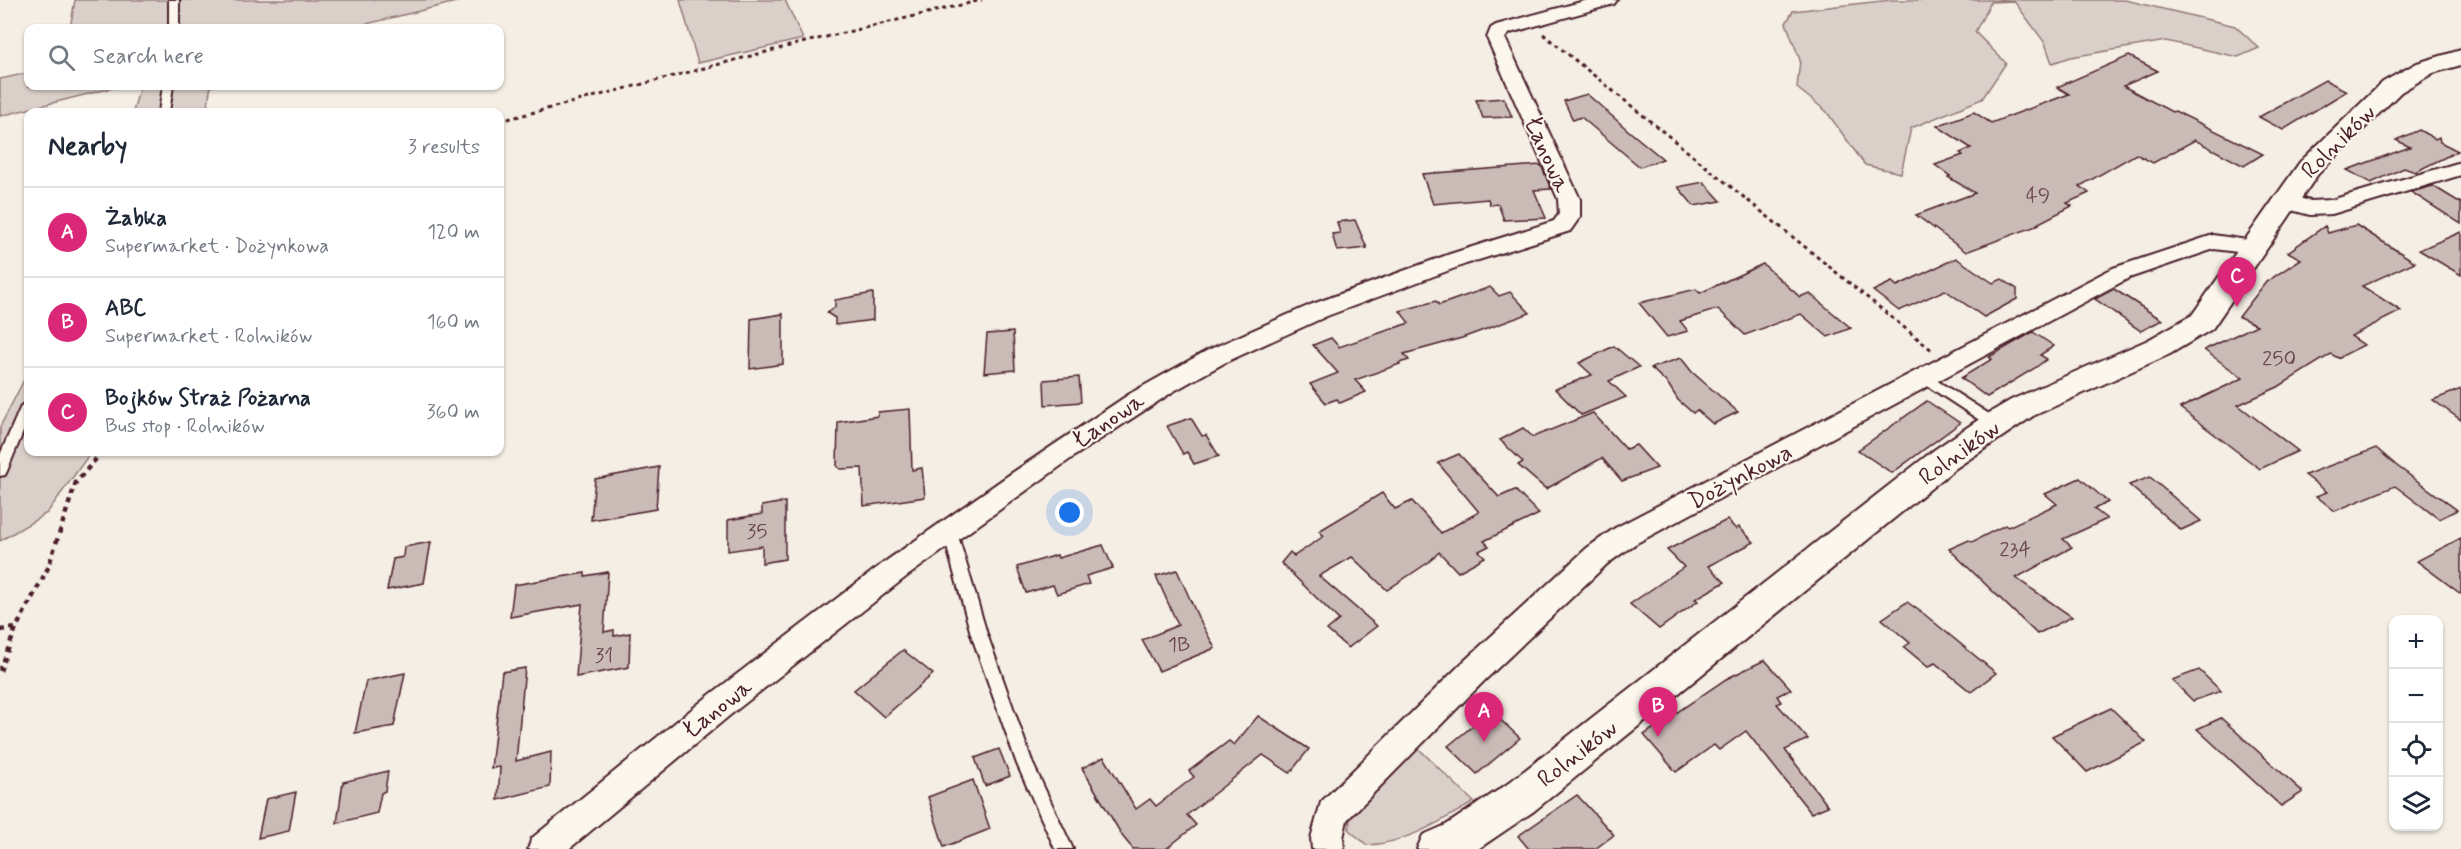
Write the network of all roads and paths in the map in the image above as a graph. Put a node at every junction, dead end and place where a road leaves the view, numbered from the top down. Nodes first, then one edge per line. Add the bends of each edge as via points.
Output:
1 (174, 0) edge
2 (982, 0) edge
3 (1608, 0) edge
4 (1528, 22) junction
5 (174, 24) edge
6 (2461, 57) edge
7 (167, 90) edge
8 (165, 108) edge
9 (504, 120) edge
10 (2461, 168) edge
11 (2284, 201) junction
12 (2253, 247) junction
13 (1949, 364) junction
14 (1925, 378) junction
15 (24, 415) edge
16 (1995, 424) junction
17 (99, 456) edge
18 (0, 471) edge
19 (949, 529) junction
20 (16, 628) junction
21 (0, 630) edge
22 (0, 670) edge
23 (544, 849) edge
24 (1064, 849) edge
25 (1328, 849) edge
26 (1437, 849) edge

1 - 5 lane
2 - 9 path
3 - 4 street
4 - 13 path
4 - 19 street, Łanowa via 1498,32 1496,38 1569,199 1568,222 1330,307 1218,355 1130,404
6 - 11 street, Rolników via 2426,68 2392,87 2309,168
7 - 8 lane
10 - 11 street via 2332,207 2310,208
11 - 12 street, Rolników
12 - 13 street, Dożynkowa via 2213,243 2121,273
12 - 16 street, Rolników via 2211,312 2193,329
13 - 14 street, Dożynkowa
14 - 16 lane
14 - 25 street, Dożynkowa via 1625,536 1597,556 1473,672 1332,813
15 - 18 lane
16 - 26 street, Rolników via 1945,459 1520,798
17 - 20 path via 76,482 48,567
19 - 23 street, Łanowa via 697,723
19 - 24 lane via 979,634 1025,764
20 - 21 path
20 - 22 path

